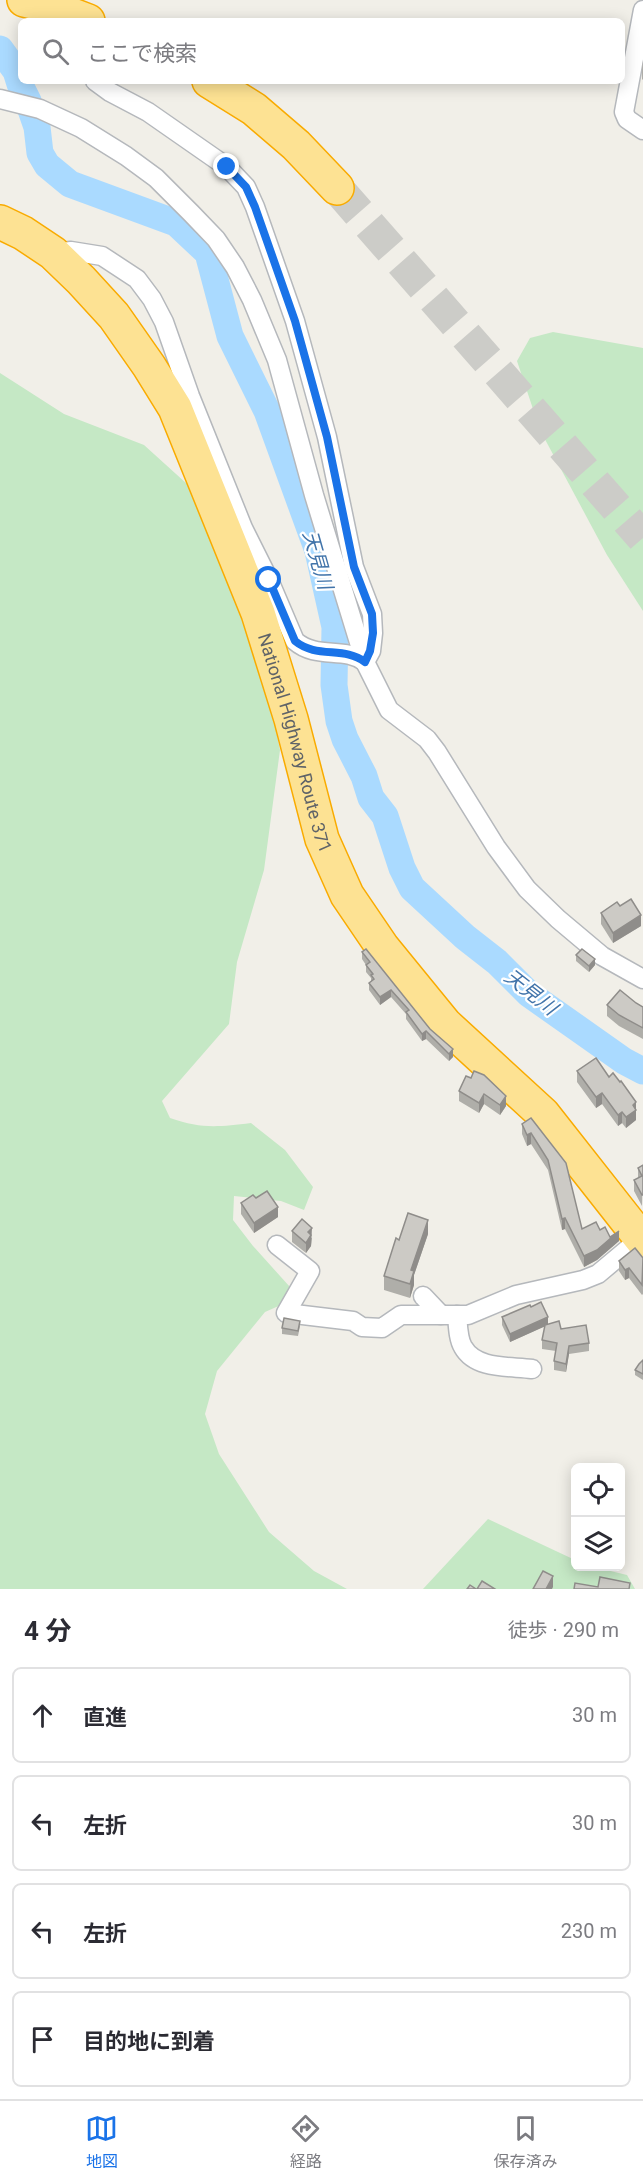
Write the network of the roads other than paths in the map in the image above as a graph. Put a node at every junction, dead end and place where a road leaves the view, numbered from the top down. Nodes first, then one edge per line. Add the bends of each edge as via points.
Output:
1 (32, 7) edge
2 (643, 10) edge
3 (76, 18) edge
4 (639, 45) edge
5 (99, 84) edge
6 (214, 84) edge
7 (0, 99) edge
8 (643, 130) edge
9 (337, 188) tunnel mouth
10 (0, 222) edge
11 (53, 253) junction
12 (360, 658) junction
13 (643, 979) edge
14 (642, 1239) edge
15 (277, 1245) dead end
16 (423, 1296) dead end
17 (449, 1315) junction
18 (532, 1368) dead end

1 - 3 highway
2 - 4 street
4 - 8 street via 624,112 627,119
5 - 12 street via 148,112 227,167 246,187 295,321 327,437 354,567 372,614 370,651
6 - 9 highway via 262,116
7 - 12 street via 40,109 96,136 156,178 216,239 235,267 277,360
10 - 11 highway, National Highway Route 371
11 - 12 street via 71,251 102,256 137,279 164,322 243,528 295,641 313,651
11 - 14 highway, National Highway Route 371 via 114,316 175,408 258,613 322,839 347,895 383,948 445,1024 543,1114
12 - 13 street via 389,710 427,739 495,847 527,888 602,956
14 - 17 street via 598,1274 584,1280 516,1295 468,1315
15 - 17 street via 310,1271 285,1313 382,1328 401,1315
16 - 17 street
17 - 18 street via 463,1347 475,1361

